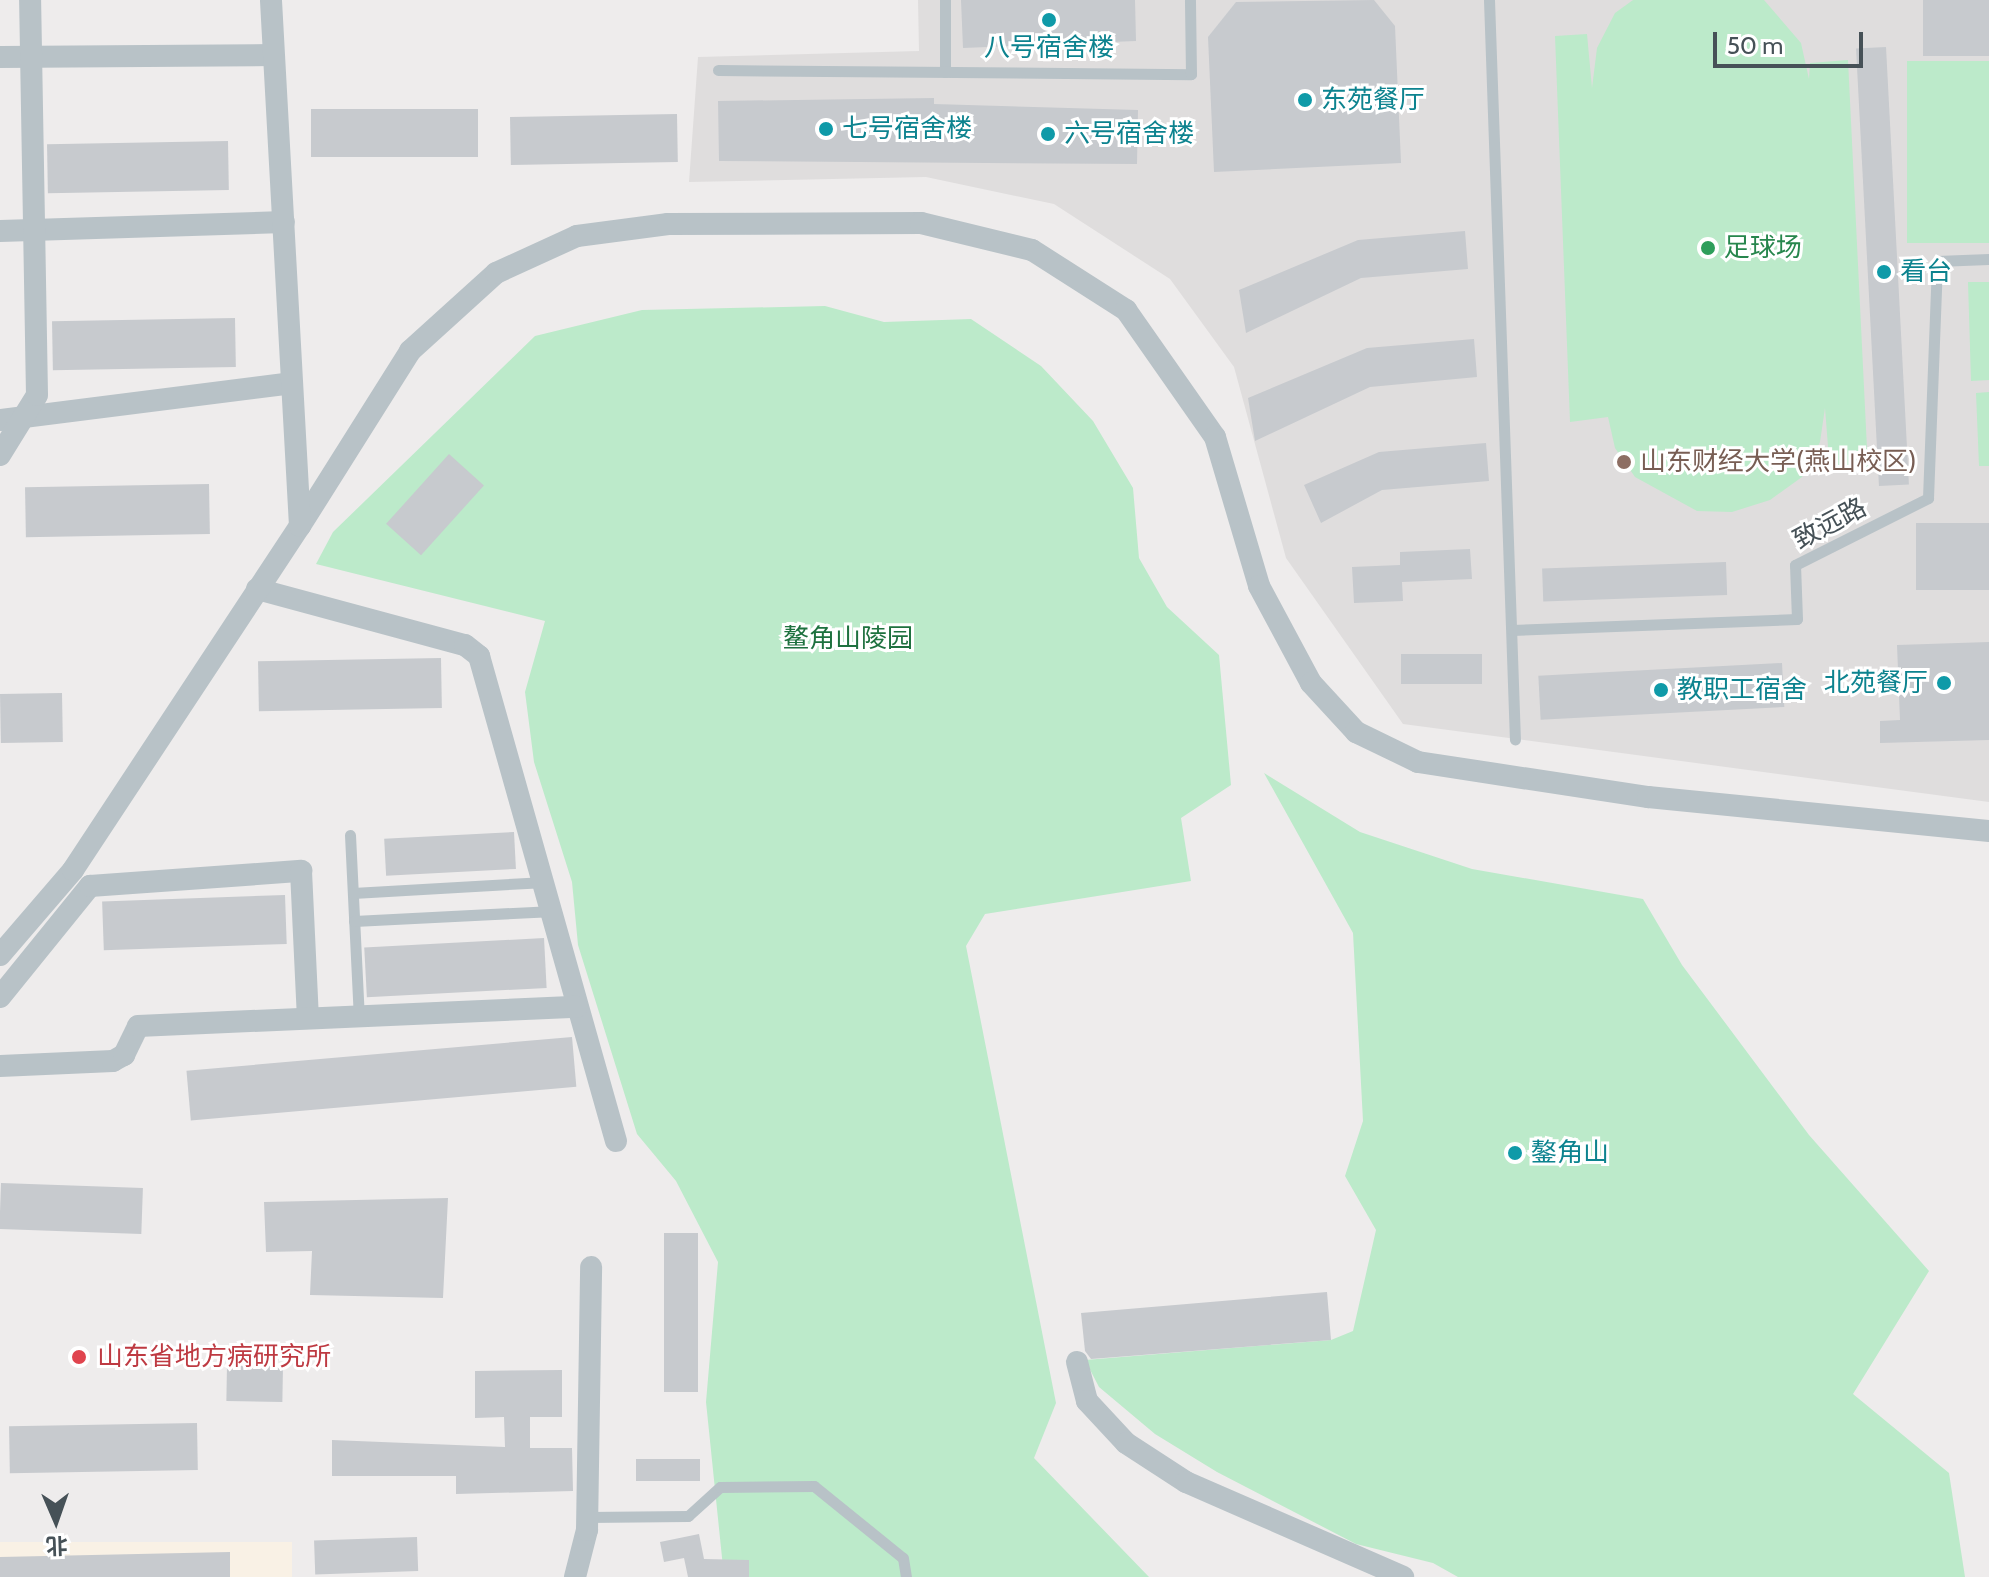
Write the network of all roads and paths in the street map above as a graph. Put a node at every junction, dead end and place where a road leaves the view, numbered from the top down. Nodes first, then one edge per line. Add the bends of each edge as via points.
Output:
1 (30, 0) edge
2 (271, 0) edge
3 (945, 0) edge
4 (1190, 0) edge
5 (1489, 0) edge
6 (273, 55) junction
7 (31, 56) junction
8 (0, 57) edge
9 (718, 70) dead end
10 (945, 72) junction
11 (284, 222) junction
12 (34, 229) junction
13 (0, 231) edge
14 (1989, 259) edge
15 (291, 383) junction
16 (11, 419) edge
17 (0, 455) edge
18 (300, 526) junction
19 (257, 589) junction
20 (1512, 630) junction
21 (1515, 740) dead end
22 (1989, 831) edge
23 (350, 835) dead end
24 (541, 882) junction
25 (353, 893) junction
26 (549, 911) junction
27 (354, 921) junction
28 (0, 955) edge
29 (0, 997) edge
30 (577, 1007) junction
31 (359, 1016) junction
32 (308, 1018) junction
33 (0, 1066) edge
34 (616, 1141) dead end
35 (591, 1267) dead end
36 (1077, 1362) dead end
37 (587, 1517) junction
38 (575, 1577) edge
39 (906, 1577) edge
40 (1403, 1577) edge

1 - 7 street
2 - 6 street
3 - 10 lane
4 - 10 lane via 1191,74
5 - 20 lane
6 - 7 street
6 - 11 street
7 - 8 street
7 - 12 street
9 - 10 lane
11 - 12 street
11 - 15 street
12 - 13 street
12 - 16 street via 37,395
14 - 20 lane, 致远路 via 1937,261 1928,498 1795,565 1797,619
15 - 16 street
15 - 18 street
16 - 17 street
18 - 19 street
18 - 22 street via 410,351 496,273 577,236 668,224 921,223 1032,250 1126,310 1215,437 1259,586 1311,683 1356,732 1418,762 1648,797
19 - 24 street via 465,645 479,656 492,681 506,766
19 - 28 street via 73,870
20 - 21 lane
23 - 25 lane
24 - 25 lane
24 - 26 street
25 - 27 lane
26 - 27 lane
26 - 30 street
27 - 31 lane
29 - 32 street via 90,886 301,871
30 - 31 street
30 - 34 street
31 - 32 street
32 - 33 street via 138,1026 113,1061
35 - 37 street
36 - 40 street via 1087,1401 1126,1443 1186,1482
37 - 38 street
37 - 39 lane via 688,1516 720,1487 814,1486 903,1558

